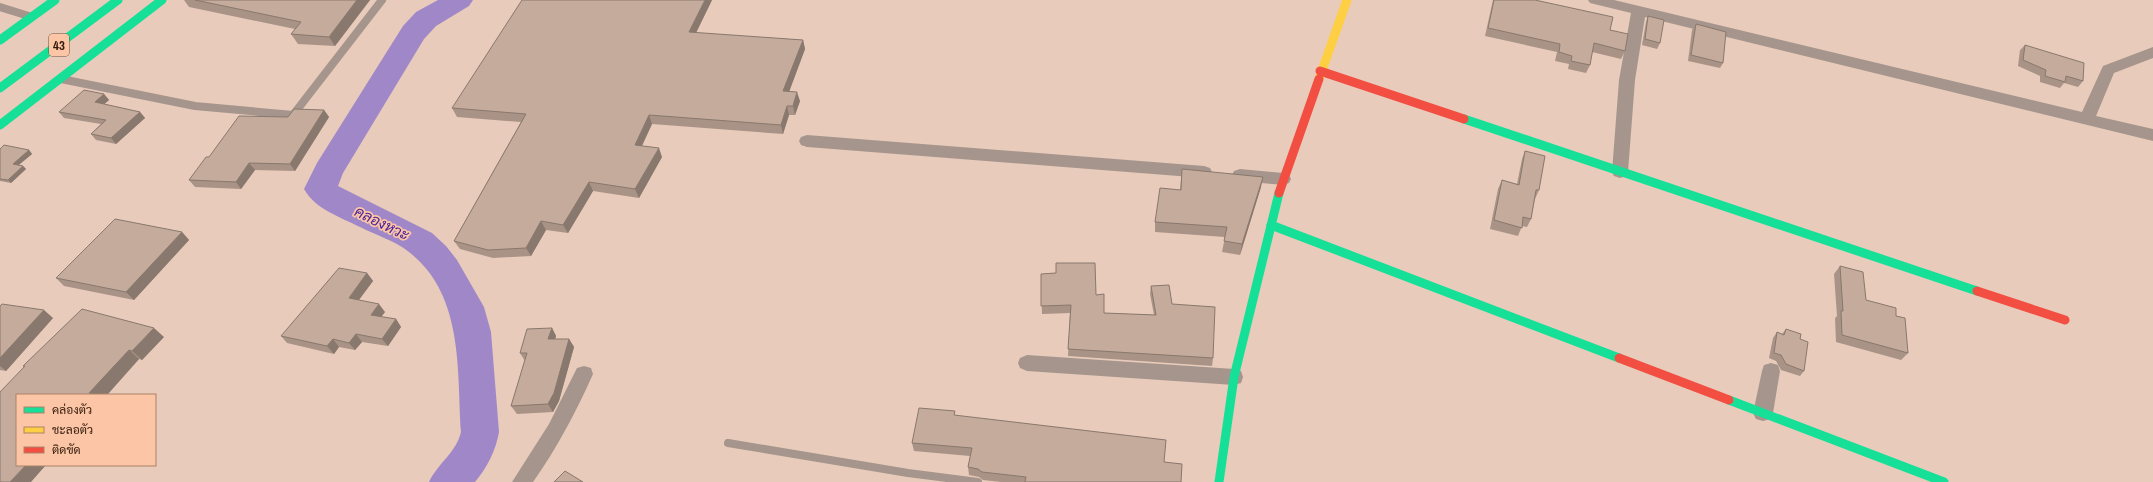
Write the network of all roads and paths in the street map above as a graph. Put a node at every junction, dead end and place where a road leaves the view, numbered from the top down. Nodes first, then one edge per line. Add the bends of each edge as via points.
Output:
1 (55, 0) edge
2 (118, 0) edge
3 (162, 0) edge
4 (382, 0) edge
5 (1347, 0) edge
6 (1595, 0) edge
7 (0, 7) edge
8 (1639, 11) junction
9 (32, 17) junction
10 (0, 40) edge
11 (2153, 52) edge
12 (1320, 71) junction
13 (61, 79) junction
14 (0, 88) edge
15 (2087, 119) junction
16 (0, 125) edge
17 (2153, 135) edge
18 (807, 141) dead end
19 (1620, 172) junction
20 (1283, 179) junction
21 (1271, 225) junction
22 (2065, 320) dead end
23 (1027, 364) dead end
24 (1771, 371) dead end
25 (584, 374) dead end
26 (1234, 377) junction
27 (1763, 413) junction
28 (728, 443) dead end
29 (522, 482) edge
30 (978, 482) edge
31 (1219, 482) edge
32 (1944, 482) edge

1 - 9 main road
2 - 14 main road, 43
3 - 13 main road
4 - 13 lane via 292,115 195,106
5 - 12 main road
6 - 8 street
7 - 9 lane
8 - 15 street
8 - 19 street via 1627,80
9 - 10 main road
11 - 15 street via 2108,70
12 - 19 main road
12 - 20 main road
13 - 16 main road
15 - 17 street
18 - 20 street
19 - 22 main road
20 - 21 main road
21 - 26 main road
21 - 27 main road
23 - 26 street
24 - 27 street
25 - 29 street via 553,436
26 - 31 main road
27 - 32 main road
28 - 30 lane

